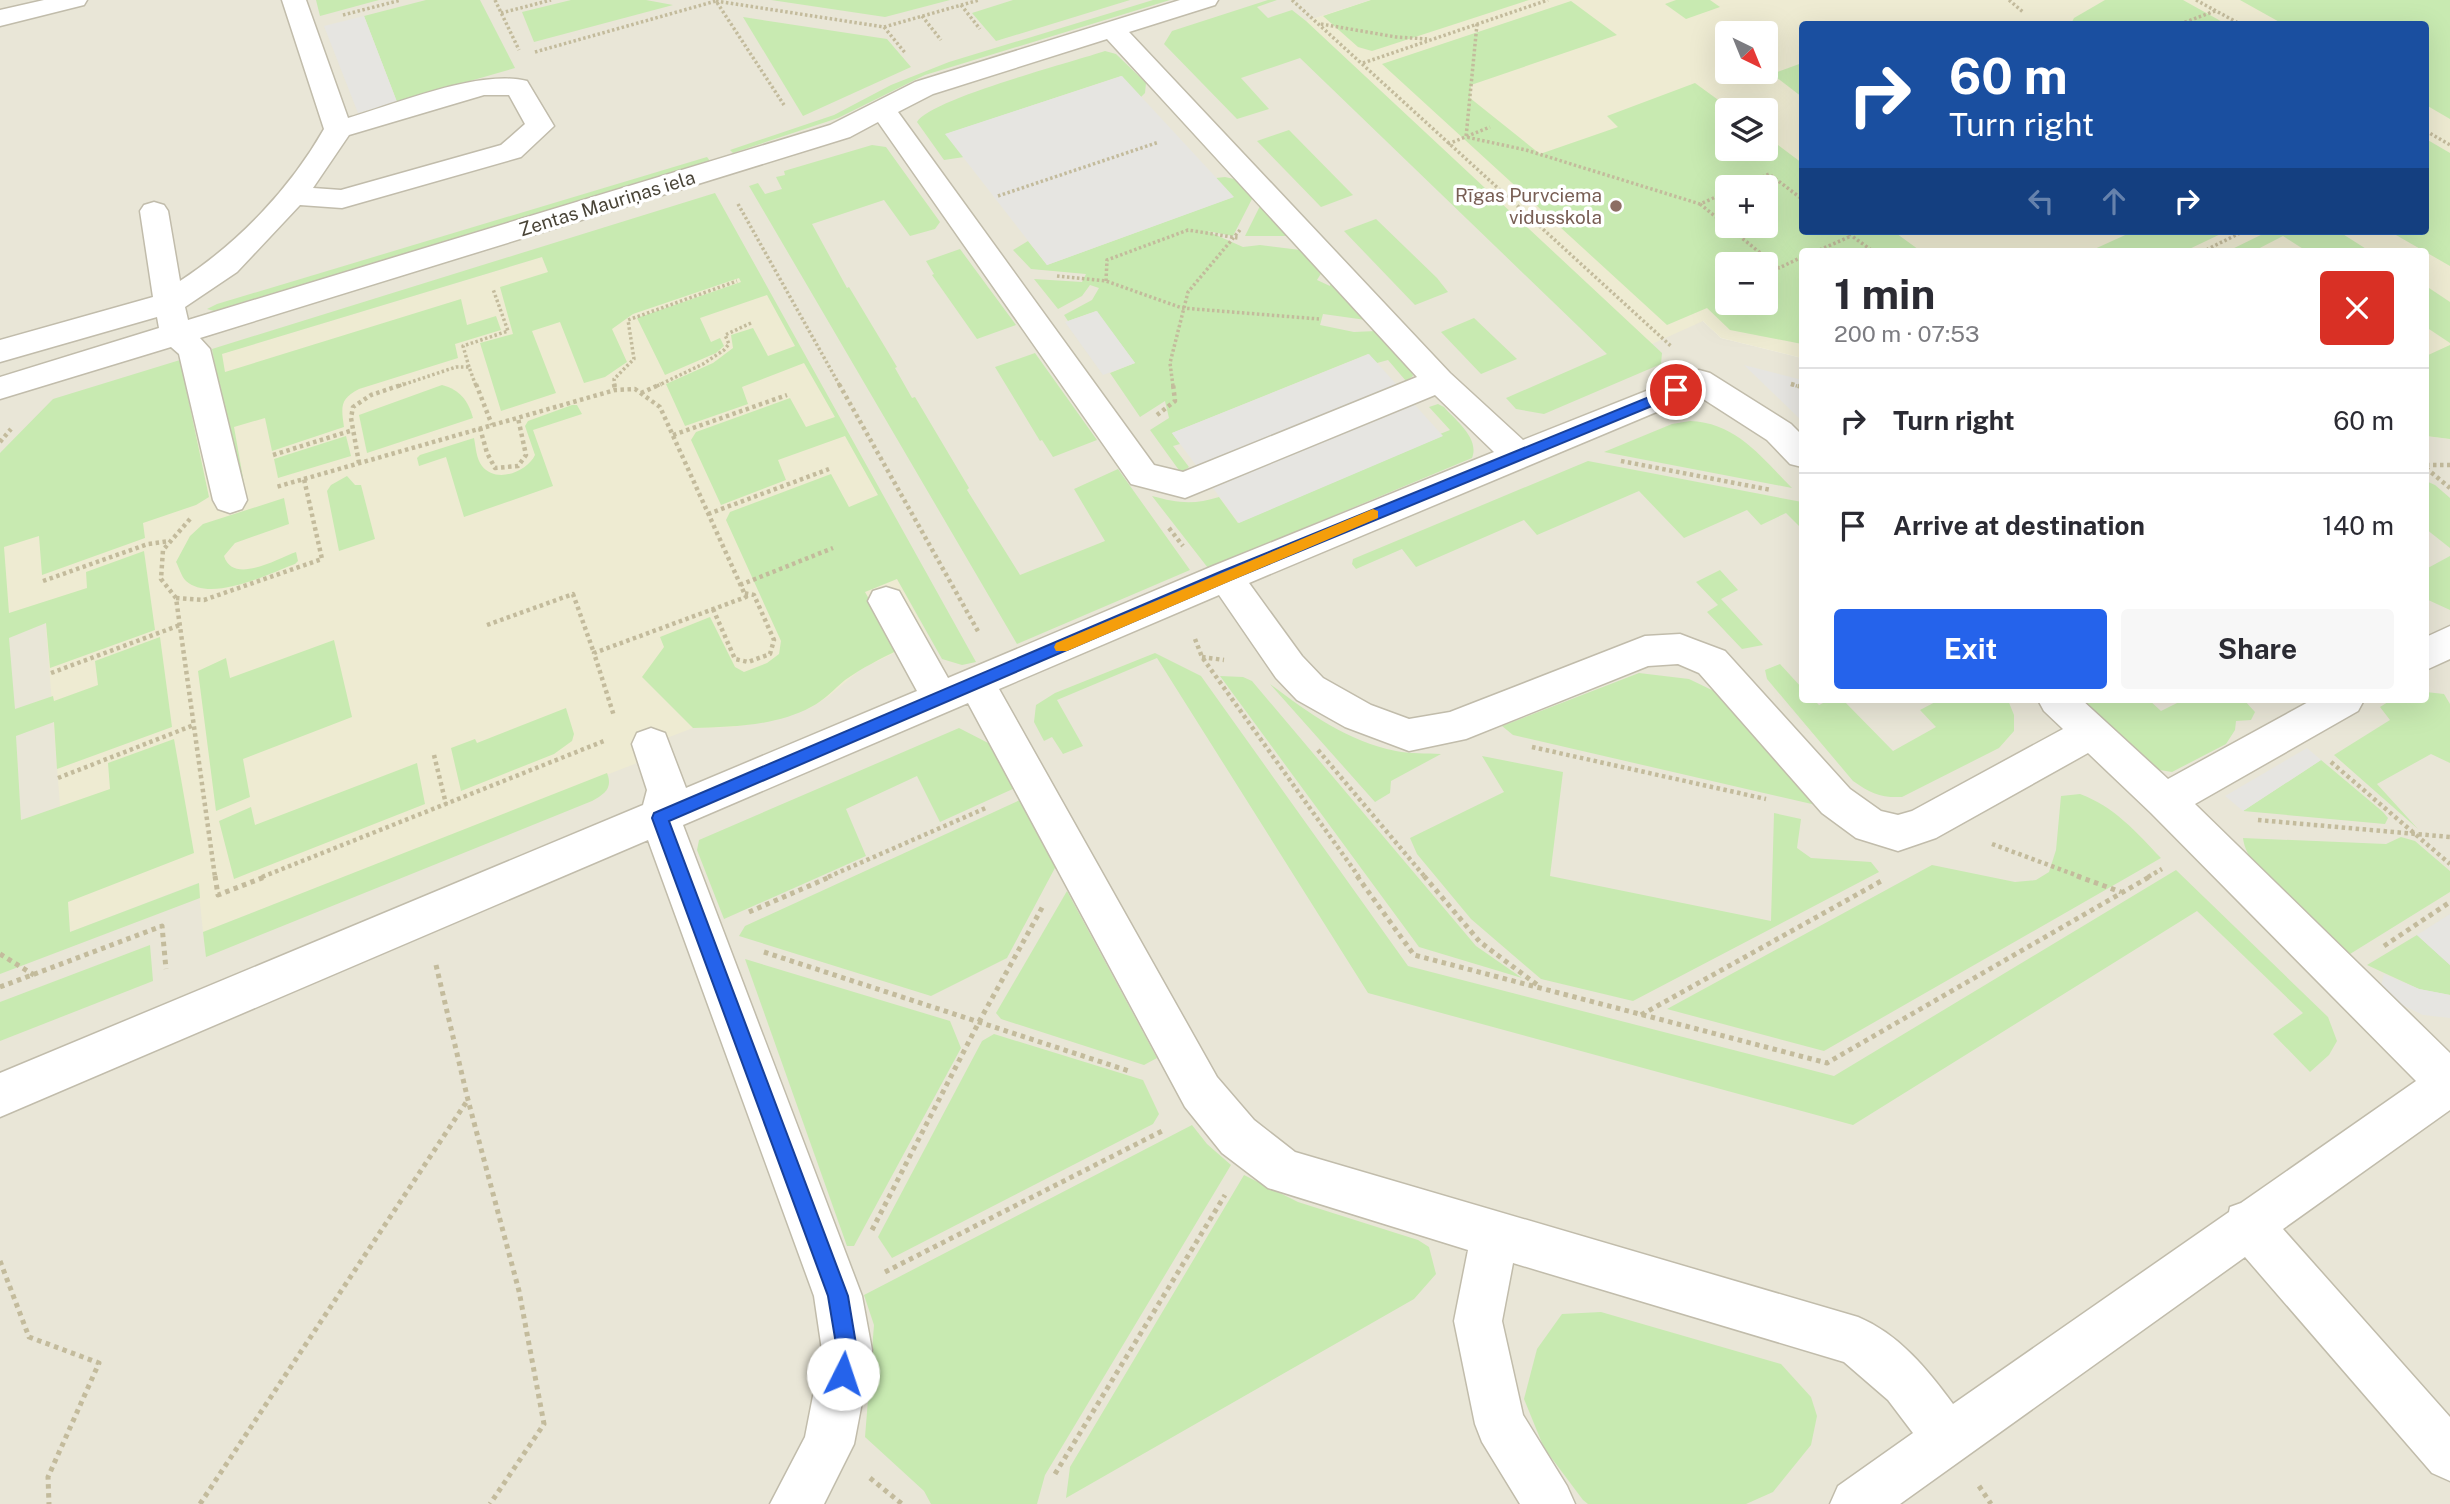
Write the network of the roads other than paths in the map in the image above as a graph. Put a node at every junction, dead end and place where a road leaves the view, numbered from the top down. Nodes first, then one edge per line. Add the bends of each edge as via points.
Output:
1 (75, 0) edge
2 (1206, 0) edge
3 (298, 13) edge
4 (0, 18) edge
5 (1112, 29) junction
6 (882, 109) junction
7 (338, 130) junction
8 (293, 195) junction
9 (154, 211) dead end
10 (169, 303) junction
11 (176, 334) junction
12 (0, 351) edge
13 (1439, 381) junction
14 (0, 388) edge
15 (1799, 452) edge
16 (1518, 455) junction
17 (230, 500) road end
18 (1217, 579) junction
19 (886, 601) dead end
20 (2450, 641) edge
21 (2429, 653) edge
22 (958, 691) junction
23 (2060, 703) edge
24 (2340, 703) edge
25 (2090, 733) junction
26 (651, 744) dead end
27 (2171, 807) junction
28 (660, 818) junction
29 (2450, 1083) edge
30 (0, 1095) edge
31 (2247, 1224) junction
32 (1495, 1233) junction
33 (1947, 1438) junction
34 (2450, 1455) edge
35 (796, 1504) edge
36 (1549, 1504) edge
37 (1856, 1504) edge

1 - 4 street
2 - 5 street, Zentas Mauriņas iela
3 - 7 street
5 - 6 street, Zentas Mauriņas iela via 924,88
5 - 13 street
6 - 11 street, Zentas Mauriņas iela via 827,135
6 - 13 street via 1143,475 1185,485
7 - 8 street
7 - 8 street via 483,87 518,87 540,126 510,151 342,199
8 - 10 street via 226,265
9 - 10 street
10 - 11 street
10 - 12 street
11 - 14 street, Zentas Mauriņas iela
11 - 17 street via 194,349
13 - 16 street
15 - 16 street via 1779,432 1699,381
16 - 18 street
18 - 22 street
18 - 25 street via 1310,689 1358,716 1409,735 1453,728 1646,651 1680,649 1712,662 1836,801 1870,826 1898,833 1922,826
19 - 22 street
20 - 21 street
22 - 28 street
22 - 32 street via 1033,787 1211,1107 1252,1151 1284,1172
23 - 25 street
24 - 27 street
25 - 27 street
26 - 28 street via 667,790
27 - 29 street
28 - 30 street
28 - 35 street via 838,1296 847,1350 829,1444
29 - 31 street
31 - 33 street
31 - 34 street
32 - 33 street via 1858,1342 1906,1382
32 - 36 street via 1478,1321 1500,1424
33 - 37 street

